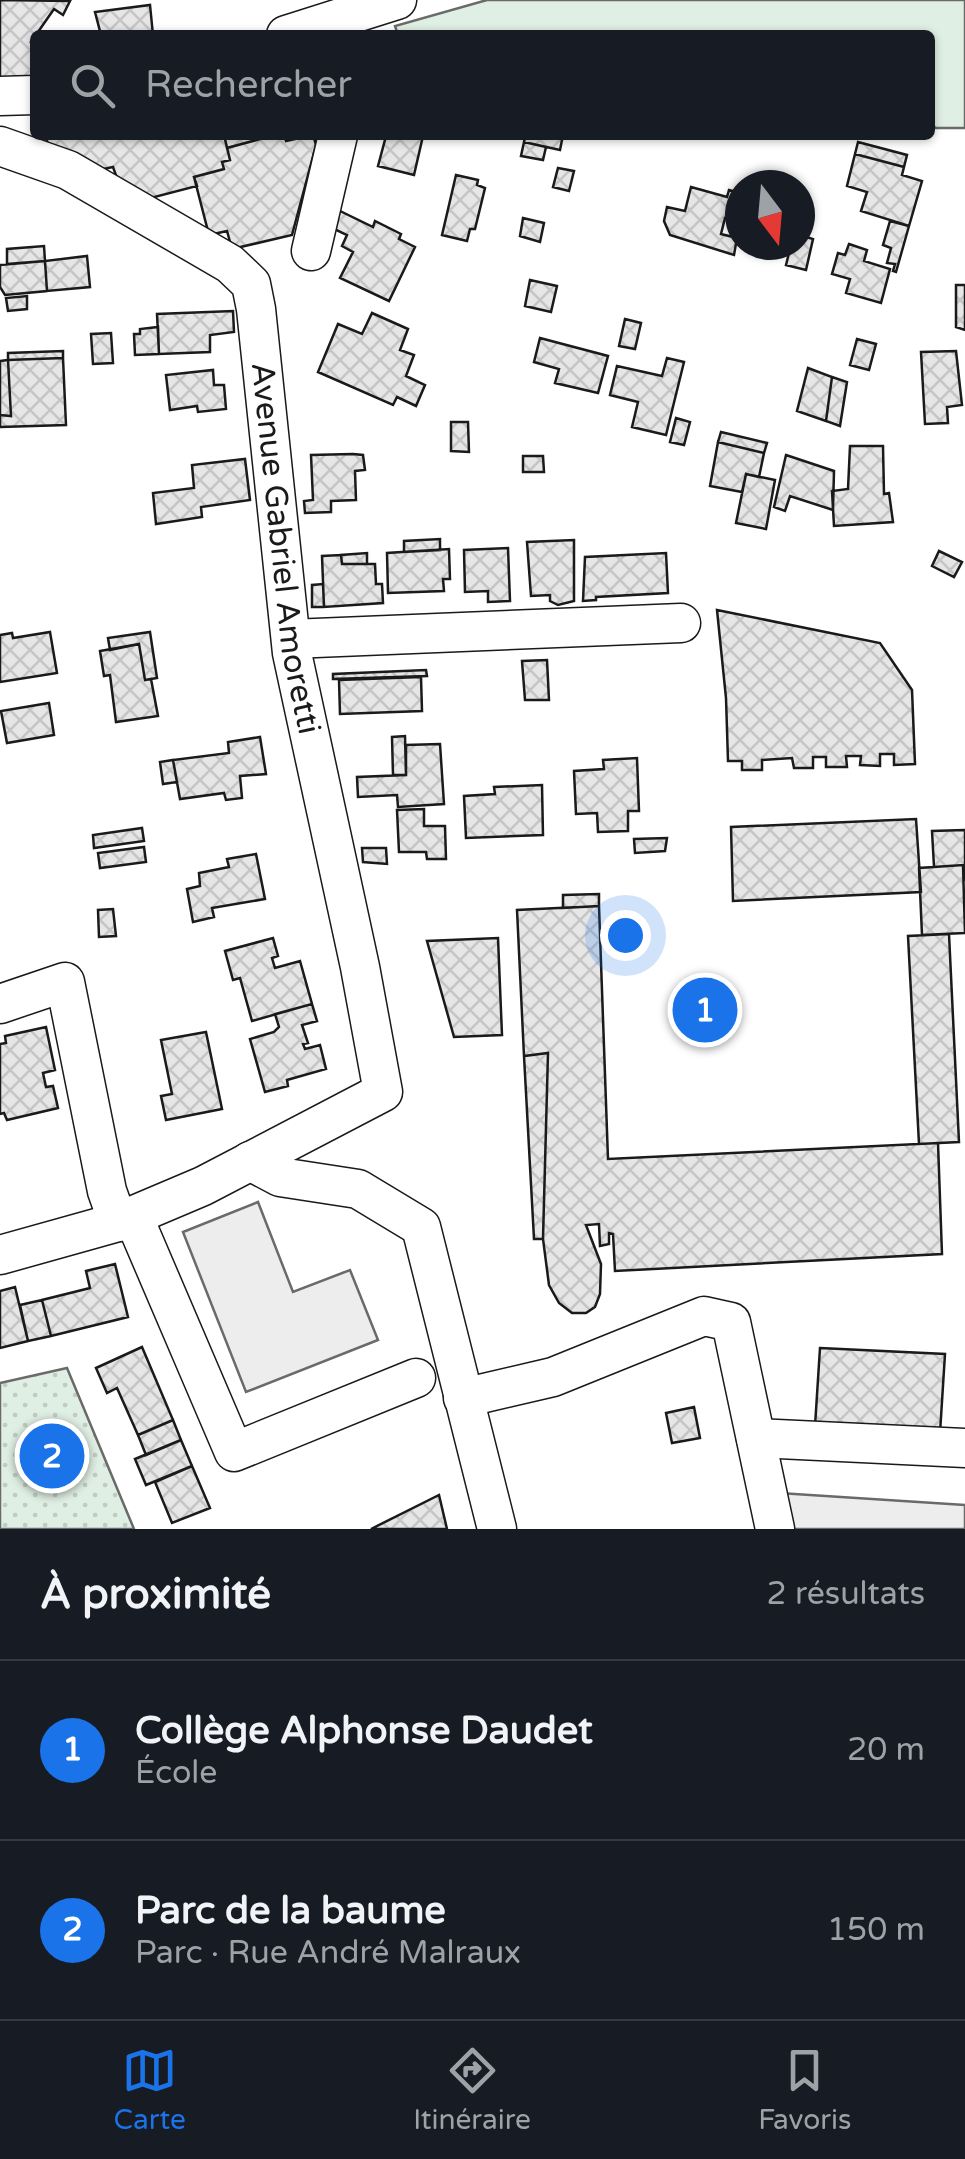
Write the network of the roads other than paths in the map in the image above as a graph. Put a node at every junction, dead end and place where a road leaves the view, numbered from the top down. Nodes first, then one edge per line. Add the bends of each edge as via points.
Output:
1 (397, 0) edge
2 (349, 30) edge
3 (0, 96) edge
4 (30, 96) edge
5 (337, 140) edge
6 (0, 146) edge
7 (311, 251) dead end
8 (682, 624) dead end
9 (291, 638) junction
10 (0, 1004) edge
11 (250, 1161) junction
12 (125, 1219) junction
13 (0, 1255) edge
14 (416, 1378) dead end
15 (463, 1398) junction
16 (756, 1438) junction
17 (965, 1448) edge
18 (497, 1529) edge
19 (775, 1529) edge

1 - 2 street
3 - 4 street
5 - 7 street
6 - 9 street, Avenue Gabriel Amoretti via 68,170 230,264 250,284
8 - 9 street
9 - 11 street, Avenue Gabriel Amoretti via 383,1092
10 - 12 street via 66,982 107,1190
11 - 12 street
11 - 15 street via 280,1177 358,1189 421,1227
12 - 13 street
12 - 14 street via 234,1452
15 - 16 street via 553,1377 704,1316 731,1322
15 - 18 street
16 - 17 street
16 - 19 street

